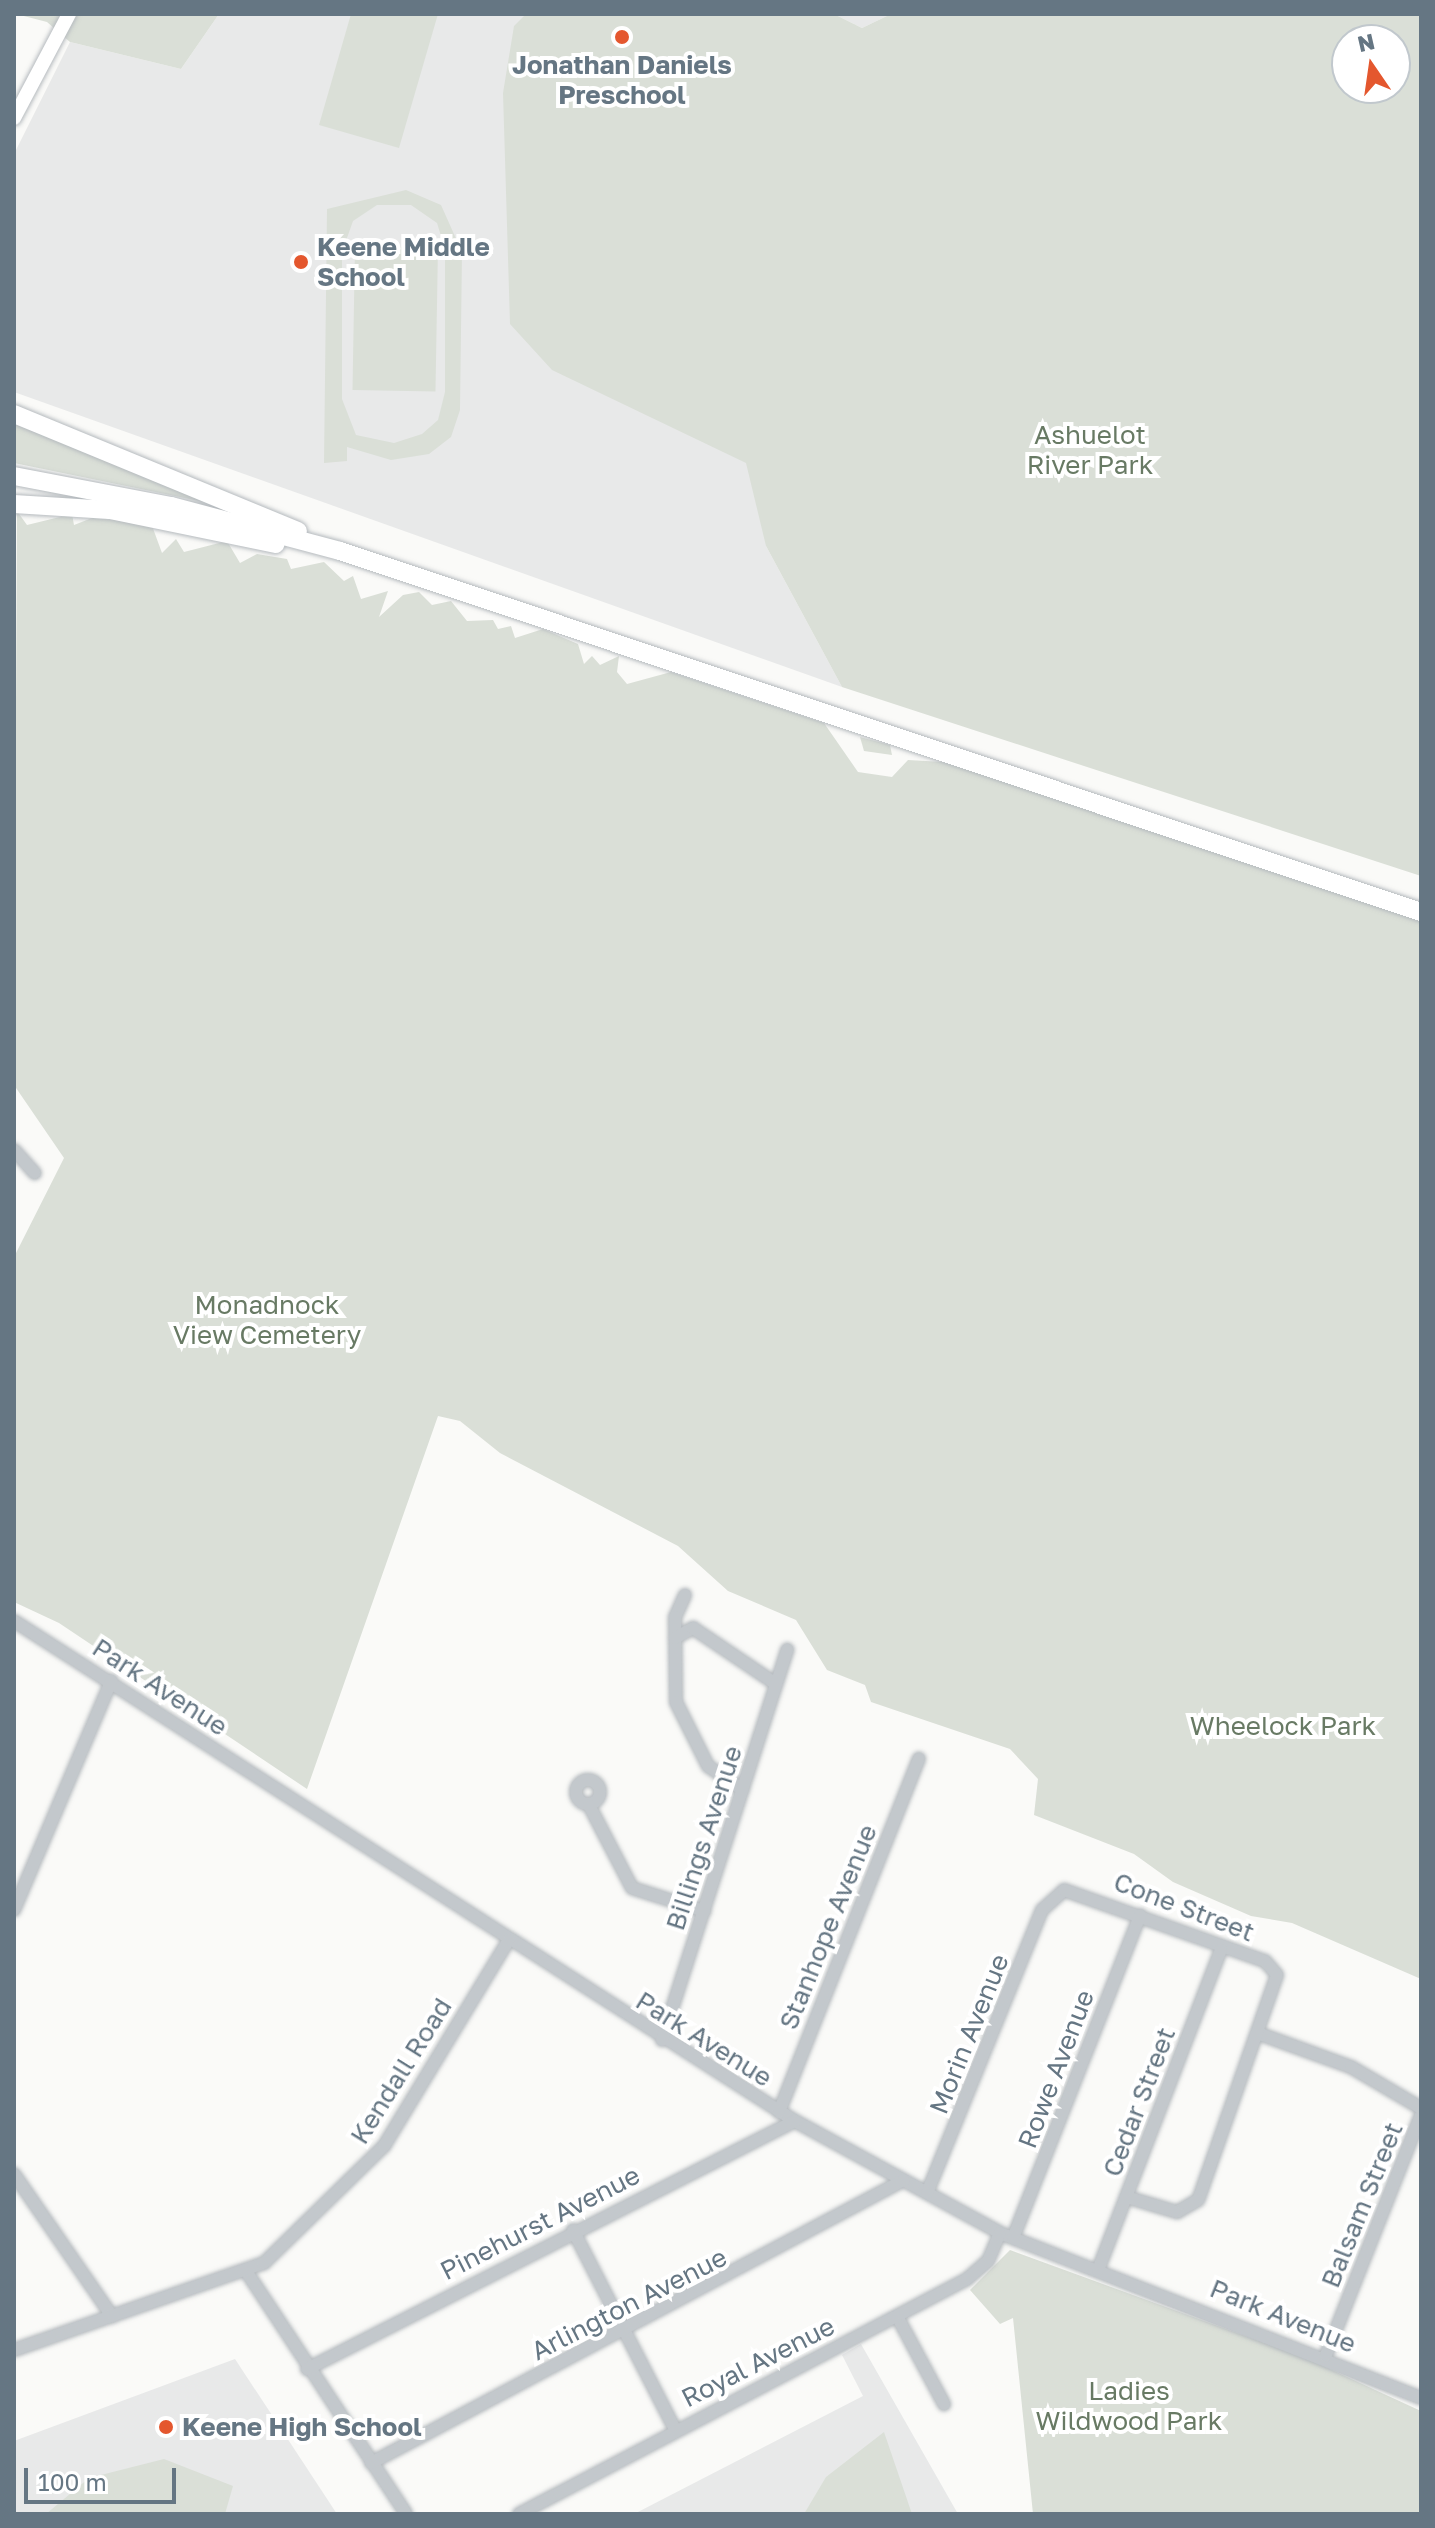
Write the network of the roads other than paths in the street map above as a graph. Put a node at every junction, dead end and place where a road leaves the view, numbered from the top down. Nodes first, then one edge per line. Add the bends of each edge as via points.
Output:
1 (69, 14) edge
2 (14, 118) edge
3 (14, 414) edge
4 (14, 476) edge
5 (14, 504) edge
6 (340, 551) junction
7 (1421, 912) edge
8 (14, 1150) edge
9 (35, 1173) dead end
10 (685, 1595) dead end
11 (14, 1621) edge
12 (675, 1638) junction
13 (787, 1650) dead end
14 (111, 1681) junction
15 (776, 1684) junction
16 (919, 1759) dead end
17 (743, 1790) junction
18 (589, 1805) dead end
19 (1055, 1893) joint
20 (14, 1910) edge
21 (704, 1911) junction
22 (1140, 1915) junction
23 (509, 1940) junction
24 (1221, 1950) junction
25 (1260, 2034) junction
26 (662, 2040) junction
27 (1421, 2108) edge
28 (779, 2112) junction
29 (1421, 2115) edge
30 (795, 2121) junction
31 (14, 2174) edge
32 (904, 2180) junction
33 (927, 2193) junction
34 (1126, 2197) junction
35 (573, 2230) junction
36 (1000, 2233) junction
37 (1013, 2238) junction
38 (1098, 2270) junction
39 (248, 2274) junction
40 (112, 2316) junction
41 (897, 2316) junction
42 (623, 2331) junction
43 (14, 2350) edge
44 (1326, 2355) junction
45 (307, 2369) junction
46 (1421, 2398) edge
47 (944, 2404) dead end
48 (675, 2429) junction
49 (371, 2463) junction
50 (406, 2514) edge
51 (519, 2514) edge

1 - 2 main road
3 - 6 highway
4 - 6 highway via 171,506
5 - 6 highway via 110,510
6 - 7 highway
8 - 9 street
10 - 12 street
11 - 14 street, Park Avenue
12 - 15 street via 693,1628
12 - 17 street via 673,1681 684,1723 708,1766
13 - 15 street, Billings Avenue
14 - 20 street
14 - 23 street, Park Avenue
15 - 17 street, Billings Avenue
16 - 28 street, Stanhope Avenue
17 - 21 street, Billings Avenue
18 - 21 street via 632,1888
19 - 22 street, Cone Street via 1075,1891
19 - 33 street, Morin Avenue
21 - 26 street, Billings Avenue
22 - 24 street, Cone Street
22 - 37 street, Rowe Avenue
23 - 26 street, Park Avenue
23 - 39 street, Kendall Road via 384,2146 305,2228
24 - 25 street, Cone Street via 1265,1961 1277,1975
24 - 34 street, Cedar Street
25 - 27 street via 1351,2067
25 - 34 street via 1193,2207 1177,2212
26 - 28 street, Park Avenue
28 - 30 street, Park Avenue
29 - 44 street, Balsam Street
30 - 32 street, Park Avenue
30 - 35 street, Pinehurst Avenue
31 - 40 street
32 - 33 street, Park Avenue
32 - 42 street, Arlington Avenue
33 - 36 street, Park Avenue
34 - 38 street, Cedar Street
35 - 42 street
35 - 45 street, Pinehurst Avenue
36 - 37 street, Park Avenue
36 - 41 street, Royal Avenue via 978,2271
37 - 38 street, Park Avenue
38 - 44 street, Park Avenue
39 - 40 street, Kendall Road
39 - 45 street
40 - 43 street, Kendall Road
41 - 47 street
41 - 48 street, Royal Avenue
42 - 48 street
42 - 49 street, Arlington Avenue
44 - 46 street, Park Avenue
45 - 49 street
48 - 51 street, Royal Avenue
49 - 50 street

